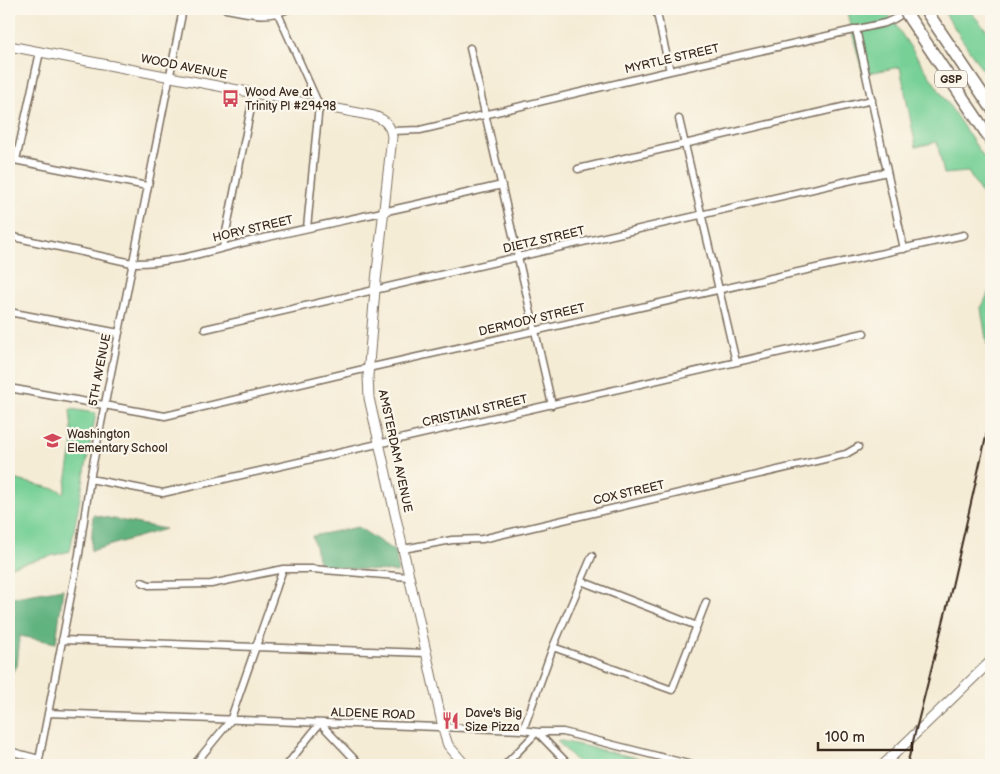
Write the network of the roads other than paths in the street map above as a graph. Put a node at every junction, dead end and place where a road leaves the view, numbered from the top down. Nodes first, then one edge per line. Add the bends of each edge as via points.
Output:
1 (183, 9) edge
2 (226, 9) edge
3 (288, 9) edge
4 (656, 9) edge
5 (925, 9) edge
6 (277, 11) edge
7 (908, 12) edge
8 (856, 29) junction
9 (9, 46) edge
10 (470, 48) dead end
11 (40, 52) junction
12 (670, 71) junction
13 (169, 76) junction
14 (254, 93) junction
15 (872, 100) junction
16 (319, 105) junction
17 (991, 107) edge
18 (485, 114) junction
19 (679, 119) dead end
20 (392, 131) junction
21 (991, 140) edge
22 (685, 144) junction
23 (12, 159) edge
24 (578, 169) dead end
25 (887, 172) junction
26 (502, 185) junction
27 (147, 186) junction
28 (384, 212) junction
29 (702, 215) junction
30 (307, 228) junction
31 (964, 235) dead end
32 (9, 236) edge
33 (224, 247) junction
34 (904, 249) junction
35 (518, 257) junction
36 (132, 263) junction
37 (375, 290) junction
38 (719, 290) junction
39 (9, 312) edge
40 (205, 330) dead end
41 (535, 331) junction
42 (119, 333) junction
43 (864, 333) dead end
44 (736, 362) junction
45 (368, 368) junction
46 (9, 388) edge
47 (552, 405) junction
48 (104, 406) junction
49 (380, 444) junction
50 (858, 447) dead end
51 (90, 479) junction
52 (402, 549) junction
53 (592, 556) dead end
54 (282, 569) junction
55 (409, 577) junction
56 (582, 581) junction
57 (142, 582) dead end
58 (706, 602) dead end
59 (697, 626) junction
60 (62, 640) junction
61 (256, 646) junction
62 (553, 648) junction
63 (426, 653) junction
64 (991, 661) edge
65 (48, 713) junction
66 (230, 720) junction
67 (320, 724) junction
68 (443, 728) junction
69 (523, 730) junction
70 (536, 732) junction
71 (9, 751) edge
72 (39, 762) edge
73 (194, 765) edge
74 (287, 765) edge
75 (360, 765) edge
76 (465, 765) edge
77 (505, 765) edge
78 (569, 765) edge
79 (692, 765) edge
80 (884, 765) edge

1 - 13 street, 5TH AVENUE
2 - 6 street via 260,15
3 - 6 street
4 - 12 street
5 - 17 highway, GSP
6 - 16 street
7 - 8 street, MYRTLE STREET via 890,21
7 - 21 highway, GSP
8 - 12 street, MYRTLE STREET
8 - 15 street
9 - 11 main road, WOOD AVENUE
10 - 18 street
11 - 13 main road, WOOD AVENUE
11 - 23 street
12 - 18 street, MYRTLE STREET
13 - 14 main road, WOOD AVENUE
13 - 27 street, 5TH AVENUE
14 - 16 main road, WOOD AVENUE
14 - 33 street
15 - 22 street
15 - 25 street
16 - 20 main road, WOOD AVENUE via 378,117
16 - 30 street
18 - 20 street, MYRTLE STREET via 416,131
18 - 26 street
19 - 22 street
20 - 28 main road, AMSTERDAM AVENUE
22 - 24 street
22 - 29 street
23 - 27 street
25 - 29 street, DIETZ STREET
25 - 34 street
26 - 28 street, HORY STREET
26 - 35 street
27 - 36 street, 5TH AVENUE
28 - 30 street, HORY STREET
28 - 37 main road, AMSTERDAM AVENUE
29 - 35 street, DIETZ STREET
29 - 38 street
30 - 33 street, HORY STREET
31 - 34 street, DERMODY STREET
32 - 36 street, HORY STREET
33 - 36 street, HORY STREET via 166,262
34 - 38 street, DERMODY STREET
35 - 37 street, DIETZ STREET
35 - 41 street
36 - 42 street, 5TH AVENUE
37 - 40 street, DIETZ STREET
37 - 45 main road, AMSTERDAM AVENUE
38 - 41 street, DERMODY STREET
38 - 44 street
39 - 42 street
41 - 45 street, DERMODY STREET
41 - 47 street
42 - 48 street, 5TH AVENUE
43 - 44 street, CRISTIANI STREET
44 - 47 street, CRISTIANI STREET
45 - 48 street, DERMODY STREET via 165,416
45 - 49 main road, AMSTERDAM AVENUE via 370,398
46 - 48 street, DERMODY STREET
47 - 49 street, CRISTIANI STREET
48 - 51 street, 5TH AVENUE
49 - 51 street, CRISTIANI STREET via 162,493
49 - 52 main road, AMSTERDAM AVENUE
50 - 52 street, COX STREET via 846,454 482,539 452,540
51 - 60 street, 5TH AVENUE
52 - 55 main road, AMSTERDAM AVENUE
53 - 56 street
54 - 55 street
54 - 57 street via 204,585 149,586
54 - 61 street
55 - 63 main road, AMSTERDAM AVENUE
56 - 59 street
56 - 62 street
58 - 59 street
59 - 62 street via 672,690
60 - 61 street
60 - 65 street, 5TH AVENUE
61 - 63 street
61 - 66 street
62 - 69 street
63 - 68 main road, AMSTERDAM AVENUE
64 - 80 main road
65 - 66 street, ALDENE ROAD
65 - 72 street, 5TH AVENUE
66 - 67 street, ALDENE ROAD
66 - 73 street
67 - 68 street, ALDENE ROAD
67 - 74 street
67 - 75 street
68 - 69 street, ALDENE ROAD
68 - 76 main road, AMSTERDAM AVENUE via 448,746
69 - 70 street, ALDENE ROAD
70 - 77 street
70 - 78 street
70 - 79 street, ALDENE ROAD via 563,732
71 - 72 street

